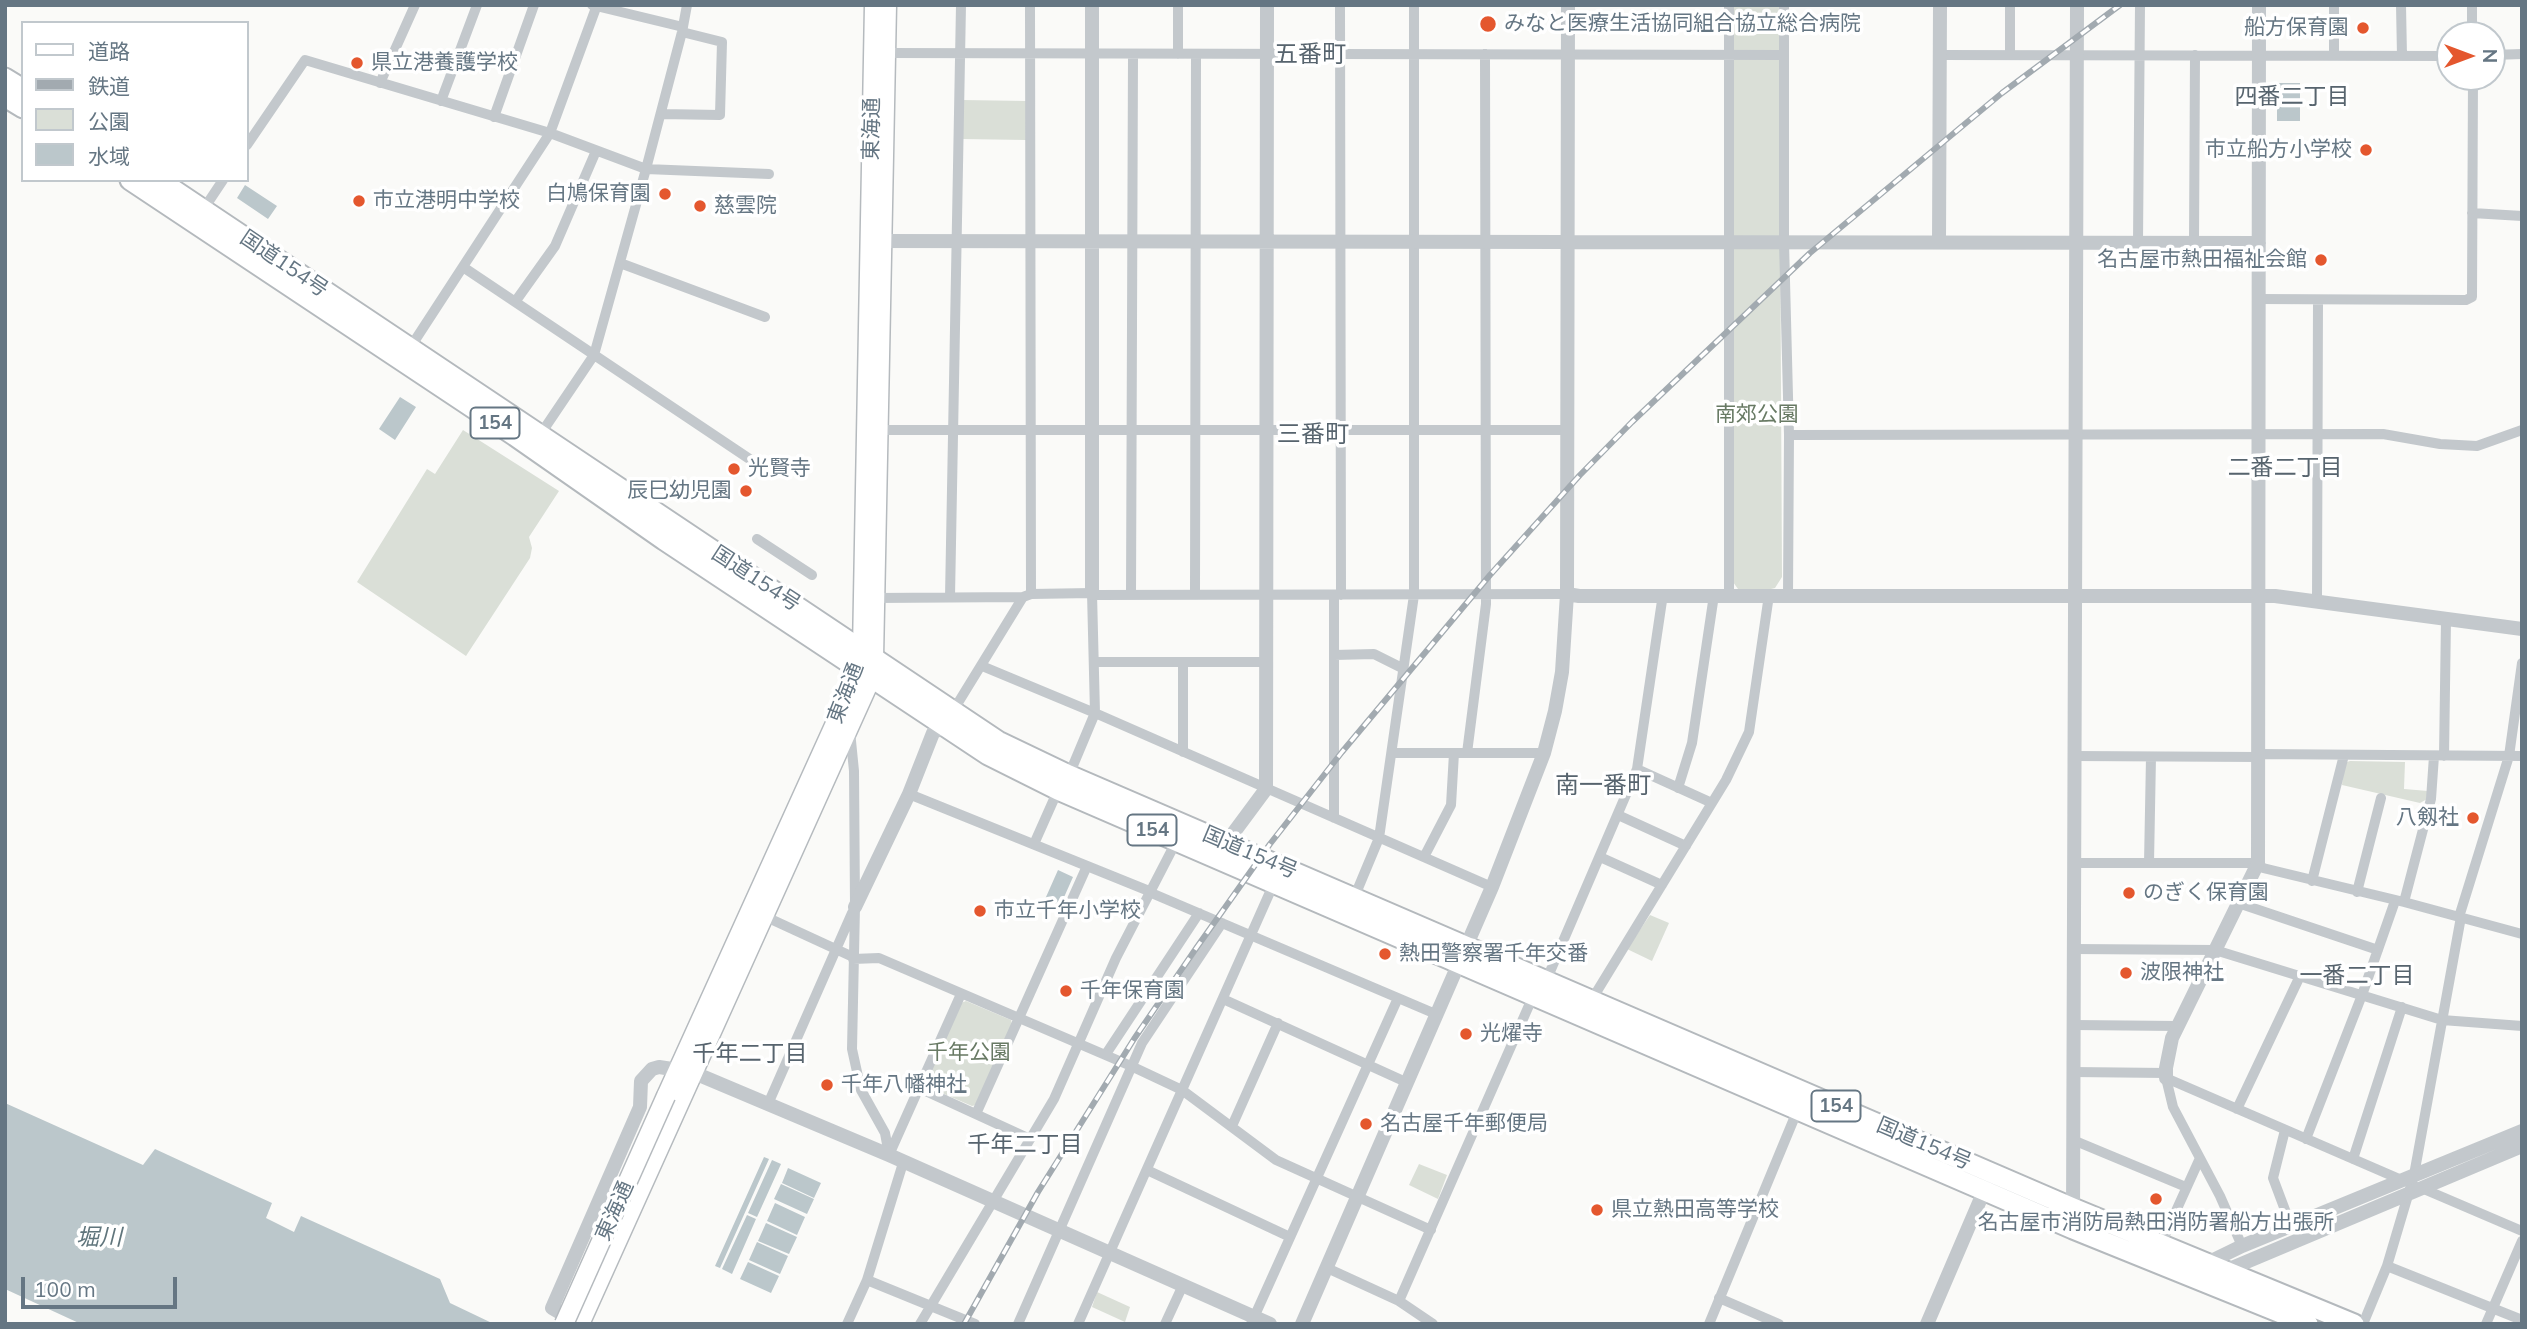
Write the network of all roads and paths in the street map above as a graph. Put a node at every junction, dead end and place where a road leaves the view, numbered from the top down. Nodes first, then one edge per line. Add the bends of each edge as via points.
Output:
1 (415, 5) edge
2 (477, 5) edge
3 (534, 5) edge
4 (592, 5) edge
5 (687, 5) edge
6 (874, 5) edge
7 (887, 5) edge
8 (961, 5) edge
9 (1030, 5) edge
10 (1092, 5) edge
11 (1178, 5) edge
12 (1267, 5) edge
13 (1340, 5) edge
14 (1414, 5) edge
15 (1568, 5) edge
16 (1729, 5) edge
17 (1784, 5) edge
18 (1940, 5) edge
19 (2010, 5) edge
20 (2077, 5) edge
21 (2140, 5) edge
22 (2259, 5) edge
23 (2334, 5) edge
24 (2401, 5) edge
25 (597, 6) edge
26 (683, 29) junction
27 (886, 53) junction
28 (960, 53) junction
29 (1030, 54) junction
30 (1092, 54) junction
31 (1133, 54) junction
32 (1178, 54) junction
33 (1196, 54) junction
34 (1267, 54) junction
35 (1340, 54) junction
36 (1414, 54) junction
37 (1485, 54) junction
38 (1567, 55) junction
39 (1729, 55) junction
40 (1784, 55) junction
41 (1940, 55) junction
42 (2010, 55) junction
43 (2077, 55) junction
44 (2140, 55) junction
45 (2195, 55) junction
46 (2259, 56) junction
47 (2334, 56) junction
48 (2402, 56) junction
49 (2436, 56) edge
50 (5, 78) edge
51 (380, 83) junction
52 (21, 88) edge
53 (2473, 91) edge
54 (5, 97) edge
55 (441, 101) junction
56 (21, 107) edge
57 (660, 114) junction
58 (494, 117) junction
59 (550, 133) junction
60 (248, 144) edge
61 (596, 151) junction
62 (646, 169) junction
63 (769, 174) dead end
64 (134, 182) edge
65 (162, 182) edge
66 (222, 182) edge
67 (203, 209) junction
68 (2472, 213) junction
69 (2522, 216) edge
70 (876, 241) junction
71 (956, 241) junction
72 (1031, 241) junction
73 (1091, 241) junction
74 (1132, 241) junction
75 (1195, 241) junction
76 (1267, 241) junction
77 (1340, 241) junction
78 (1413, 241) junction
79 (1485, 242) junction
80 (1567, 242) junction
81 (1729, 242) junction
82 (1784, 242) junction
83 (1939, 242) junction
84 (2078, 242) junction
85 (2138, 242) junction
86 (2194, 242) junction
87 (2259, 243) junction
88 (620, 263) junction
89 (463, 267) junction
90 (2259, 299) junction
91 (2318, 299) junction
92 (515, 302) junction
93 (765, 317) dead end
94 (405, 355) junction
95 (594, 355) junction
96 (879, 430) junction
97 (953, 430) junction
98 (1031, 430) junction
99 (1092, 430) junction
100 (1132, 430) junction
101 (1195, 430) junction
102 (1267, 430) junction
103 (1340, 430) junction
104 (1414, 430) junction
105 (1486, 430) junction
106 (1567, 430) junction
107 (2522, 430) edge
108 (2259, 434) junction
109 (2318, 434) junction
110 (540, 435) junction
111 (1789, 435) junction
112 (2077, 435) junction
113 (760, 466) dead end
114 (757, 539) dead end
115 (812, 575) dead end
116 (1093, 594) junction
117 (1486, 594) junction
118 (1567, 594) junction
119 (1662, 594) junction
120 (1721, 594) junction
121 (1027, 595) junction
122 (1131, 595) junction
123 (1195, 595) junction
124 (1267, 595) junction
125 (1338, 595) junction
126 (1414, 595) junction
127 (1769, 595) junction
128 (1788, 595) junction
129 (2077, 595) junction
130 (2258, 596) junction
131 (950, 597) junction
132 (876, 598) junction
133 (2317, 601) junction
134 (2446, 619) junction
135 (2522, 629) edge
136 (868, 654) junction
137 (1334, 655) junction
138 (1094, 662) junction
139 (1183, 662) junction
140 (1267, 662) junction
141 (2522, 663) edge
142 (982, 666) junction
143 (1404, 669) junction
144 (865, 674) junction
145 (1095, 713) junction
146 (948, 718) junction
147 (849, 725) junction
148 (1183, 752) junction
149 (1392, 753) junction
150 (1454, 753) junction
151 (1467, 753) junction
152 (1544, 753) junction
153 (2344, 755) junction
154 (2074, 756) junction
155 (2258, 756) junction
156 (2439, 756) junction
157 (2510, 756) junction
158 (2522, 756) edge
159 (2151, 757) junction
160 (1637, 769) junction
161 (1063, 783) junction
162 (1678, 788) junction
163 (1266, 789) junction
164 (909, 794) junction
165 (2381, 798) dead end
166 (1712, 803) junction
167 (1618, 815) junction
168 (1334, 818) junction
169 (1379, 838) junction
170 (1177, 840) junction
171 (1226, 843) junction
172 (1034, 844) junction
173 (1686, 846) junction
174 (1424, 857) junction
175 (1600, 857) junction
176 (2074, 863) junction
177 (2149, 863) junction
178 (2258, 863) junction
179 (1087, 866) junction
180 (2312, 881) junction
181 (1274, 883) junction
182 (1662, 885) junction
183 (1492, 887) junction
184 (1149, 891) junction
185 (2357, 892) junction
186 (1354, 898) junction
187 (2399, 901) junction
188 (2238, 903) junction
189 (855, 907) junction
190 (1199, 913) junction
191 (764, 916) junction
192 (2460, 917) junction
193 (1222, 923) junction
194 (2522, 934) edge
195 (1251, 935) junction
196 (836, 949) junction
197 (2074, 949) junction
198 (2215, 950) junction
199 (2378, 950) junction
200 (1464, 956) junction
201 (853, 958) junction
202 (2300, 976) junction
203 (1540, 988) junction
204 (961, 993) junction
205 (2362, 995) junction
206 (1398, 998) junction
207 (1223, 999) junction
208 (1591, 1001) junction
209 (2402, 1007) junction
210 (1438, 1015) junction
211 (1020, 1018) junction
212 (2442, 1020) junction
213 (1278, 1023) junction
214 (2074, 1025) junction
215 (2177, 1026) junction
216 (2522, 1026) edge
217 (1079, 1042) junction
218 (1106, 1054) junction
219 (1368, 1065) junction
220 (1131, 1066) junction
221 (2073, 1072) junction
222 (691, 1073) junction
223 (2166, 1075) junction
224 (1408, 1083) junction
225 (919, 1088) junction
226 (1182, 1090) junction
227 (673, 1099) junction
228 (768, 1104) junction
229 (1798, 1109) junction
230 (2236, 1109) junction
231 (976, 1114) junction
232 (1232, 1126) junction
233 (2285, 1130) junction
234 (2522, 1131) edge
235 (1030, 1139) junction
236 (2306, 1139) junction
237 (2073, 1140) junction
238 (2522, 1146) edge
239 (889, 1155) junction
240 (2200, 1157) junction
241 (2353, 1159) junction
242 (903, 1163) junction
243 (1147, 1170) junction
244 (1317, 1178) junction
245 (1988, 1182) junction
246 (2411, 1184) junction
247 (2186, 1188) junction
248 (1358, 1196) junction
249 (992, 1201) junction
250 (2073, 1209) junction
251 (2291, 1226) junction
252 (2073, 1229) junction
253 (1059, 1230) junction
254 (1431, 1230) junction
255 (2522, 1231) edge
256 (1290, 1237) junction
257 (2522, 1241) edge
258 (2161, 1244) junction
259 (2242, 1246) junction
260 (1110, 1253) junction
261 (2387, 1266) junction
262 (1326, 1268) junction
263 (2212, 1271) junction
264 (867, 1280) junction
265 (1183, 1285) junction
266 (1719, 1298) junction
267 (1399, 1301) junction
268 (930, 1305) junction
269 (2493, 1308) junction
270 (1253, 1320) edge
271 (2522, 1320) edge
272 (564, 1324) edge
273 (580, 1324) edge
274 (590, 1324) edge
275 (848, 1324) edge
276 (920, 1324) edge
277 (975, 1324) edge
278 (1018, 1324) edge
279 (1078, 1324) edge
280 (1165, 1324) edge
281 (1270, 1324) edge
282 (1302, 1324) edge
283 (1433, 1324) edge
284 (1709, 1324) edge
285 (1779, 1324) edge
286 (1927, 1324) edge
287 (2308, 1324) edge
288 (2354, 1324) edge
289 (2363, 1324) edge
290 (2486, 1324) edge

1 - 51 street
2 - 55 street
3 - 58 street
4 - 25 street
5 - 26 street
6 - 70 main road, 東海通
7 - 27 main road, 東海通
8 - 28 street
9 - 29 street
10 - 30 street
11 - 32 street
12 - 34 street
13 - 35 street
14 - 36 street
15 - 38 street
16 - 39 street
17 - 40 street
18 - 41 street
19 - 42 street
20 - 43 street
21 - 44 street
22 - 46 street
23 - 47 street
24 - 48 street
25 - 26 street
25 - 59 street
26 - 57 street
26 - 57 street via 722,42 720,115
27 - 28 street
27 - 70 main road, 東海通
28 - 29 street
28 - 71 street
29 - 30 street
29 - 72 street
30 - 31 street
30 - 73 street
31 - 32 street
31 - 74 street
32 - 33 street
33 - 34 street
33 - 75 street
34 - 35 street
34 - 76 street
35 - 36 street
35 - 77 street
36 - 37 street
36 - 78 street
37 - 38 street
37 - 79 street
38 - 39 street
38 - 80 street
39 - 40 street
39 - 81 street
40 - 82 street
41 - 42 street
41 - 83 street
42 - 43 street
43 - 44 street
43 - 84 street
44 - 45 street
44 - 85 street
45 - 46 street
45 - 86 street
46 - 47 street
46 - 87 street
47 - 48 street
48 - 49 street
50 - 52 highway
51 - 55 street
51 - 60 street via 305,60
53 - 68 street
54 - 56 highway
55 - 58 street
57 - 62 street
58 - 59 street
59 - 61 street
59 - 89 street
61 - 62 street
61 - 92 street via 555,246
62 - 63 street
62 - 88 street
64 - 94 highway, 国道154号 / 154
65 - 67 highway, 国道154号 / 154
66 - 67 street
67 - 94 highway, 国道154号 / 154
68 - 69 street
68 - 91 street via 2472,297
70 - 71 street
70 - 96 main road, 東海通
70 - 136 main road, 東海通
71 - 72 street
71 - 97 street
72 - 73 street
72 - 98 street
73 - 74 street
73 - 99 street
74 - 75 street
74 - 100 street
75 - 76 street
75 - 101 street
76 - 77 street
76 - 102 street
77 - 78 street
77 - 103 street
78 - 79 street
78 - 104 street
79 - 80 street
79 - 105 street
80 - 81 street
80 - 106 street
81 - 82 street
81 - 120 street
82 - 83 street
82 - 111 street
83 - 84 street
84 - 85 street
84 - 112 street
85 - 86 street
86 - 87 street
87 - 90 street
88 - 93 street
88 - 95 street
89 - 92 street
89 - 94 street
90 - 91 street
90 - 108 street
91 - 109 street
92 - 95 street
94 - 110 highway, 国道154号 / 154
94 - 144 highway, 国道154号 / 154 via 664,540
95 - 110 street
95 - 113 street
96 - 97 street
96 - 132 main road, 東海通
97 - 98 street
97 - 131 street
98 - 99 street
98 - 121 street
99 - 100 street
99 - 116 street
100 - 101 street
100 - 122 street
101 - 102 street
101 - 123 street
102 - 103 street
102 - 124 street
103 - 104 street
103 - 125 street
104 - 105 street
104 - 126 street
105 - 106 street
105 - 117 street
106 - 118 street
107 - 109 street via 2477,446 2383,434
108 - 109 street
108 - 112 street
108 - 130 street
109 - 133 street
110 - 136 highway, 国道154号 / 154
111 - 112 street
111 - 128 street
112 - 129 street
114 - 115 street
116 - 121 street
116 - 122 street
116 - 138 street
117 - 118 street
117 - 126 street
117 - 151 street
118 - 119 street
118 - 152 street via 1562,673
119 - 120 street
119 - 160 street
120 - 127 street
120 - 162 street via 1692,743
121 - 131 street
121 - 142 street
122 - 123 street
123 - 124 street
124 - 125 street
124 - 140 street
125 - 126 street
125 - 137 street
126 - 143 street
127 - 128 street
127 - 166 street via 1749,732
128 - 129 street
129 - 130 street
129 - 154 street
130 - 133 street
130 - 155 street
131 - 132 street
132 - 136 main road, 東海通
133 - 134 street
134 - 135 street
134 - 156 street
136 - 144 main road, 東海通
136 - 146 highway, 国道154号 / 154
137 - 143 street via 1374,654
137 - 168 street
138 - 139 street
138 - 145 street
139 - 140 street
139 - 148 street
140 - 163 street
141 - 157 street
142 - 145 street
142 - 146 street
143 - 149 street
144 - 146 highway, 国道154号 / 154
144 - 147 main road, 東海通
144 - 222 main road, 東海通
145 - 148 street
145 - 161 street
146 - 161 highway, 国道154号 / 154 via 998,741
146 - 164 street via 933,733
147 - 189 street
147 - 191 main road, 東海通
148 - 163 street
149 - 150 street
149 - 169 street
150 - 151 street
150 - 174 street via 1451,805
151 - 152 street
152 - 183 street
153 - 155 street
153 - 156 street
153 - 180 street
154 - 159 street
154 - 176 street
155 - 159 street
155 - 178 street
156 - 157 street
156 - 187 street via 2431,799
157 - 158 street
157 - 192 street
159 - 177 street
160 - 162 street
160 - 167 street
161 - 170 highway, 国道154号 / 154
161 - 171 highway, 国道154号 / 154
161 - 172 street
162 - 166 street
163 - 168 street
163 - 171 street
164 - 172 street
164 - 189 street
165 - 185 street
166 - 173 street
167 - 173 street
167 - 175 street
168 - 169 street
169 - 174 street
169 - 186 street
170 - 181 highway, 国道154号 / 154
170 - 184 street
171 - 186 highway, 国道154号 / 154
172 - 179 street
173 - 182 street
174 - 183 street
175 - 182 street
175 - 203 street
176 - 177 street
176 - 197 street
177 - 178 street
178 - 180 street via 2263,869
178 - 188 street
179 - 184 street
179 - 211 street
180 - 185 street
181 - 195 street
181 - 200 highway, 国道154号 / 154
182 - 208 street
183 - 200 street
184 - 190 street
184 - 217 street
185 - 187 street
186 - 200 highway, 国道154号 / 154
187 - 192 street
187 - 199 street
188 - 198 street
188 - 199 street
189 - 196 street
189 - 201 street
190 - 193 street
190 - 218 street
191 - 196 street
191 - 222 main road, 東海通
192 - 194 street
192 - 212 street
193 - 195 street
193 - 220 street
195 - 206 street
195 - 207 street
196 - 201 street
196 - 228 street
197 - 198 street
197 - 214 street
198 - 202 street
198 - 215 street
199 - 205 street
200 - 203 highway, 国道154号 / 154
200 - 210 street
201 - 204 street via 879,958
201 - 239 street via 851,1028 856,1070 886,1133
202 - 205 street
202 - 230 street
203 - 208 highway, 国道154号 / 154
203 - 229 highway, 国道154号 / 154
203 - 254 street
204 - 211 street
204 - 225 street
205 - 209 street
205 - 236 street
206 - 210 street
206 - 219 street
207 - 213 street
207 - 226 street
208 - 245 highway, 国道154号 / 154
209 - 212 street
209 - 241 street
210 - 224 street
211 - 217 street
211 - 231 street
212 - 216 street
212 - 246 street
213 - 219 street
213 - 232 street
214 - 215 street
214 - 221 street
215 - 223 street
217 - 218 street
217 - 235 street
218 - 220 street
219 - 224 street
219 - 244 street
220 - 226 street
220 - 253 street
221 - 223 street
221 - 237 street
222 - 227 main road, 東海通
222 - 228 street
222 - 273 street via 659,1067 641,1081 640,1107 552,1308
222 - 274 street
223 - 230 street
223 - 240 street via 2173,1107
224 - 248 street
225 - 231 street
225 - 239 street
226 - 232 street
226 - 243 street
227 - 272 main road, 東海通, bridge
227 - 273 main road, 東海通
228 - 239 street
229 - 245 highway, 国道154号 / 154
229 - 266 street
230 - 233 street
231 - 235 street
232 - 244 street via 1276,1160
233 - 236 street
233 - 251 street via 2273,1178
234 - 246 street
235 - 249 street
236 - 241 street
237 - 247 street
237 - 250 street
238 - 246 street
239 - 242 street
240 - 247 street
240 - 259 street
241 - 246 street
242 - 249 street
242 - 264 street
243 - 256 street
243 - 260 street
244 - 248 street
244 - 256 street
245 - 250 highway, 国道154号 / 154
245 - 252 highway, 国道154号 / 154
245 - 286 street
246 - 251 street
246 - 255 street
246 - 261 street
246 - 263 street
247 - 258 street
248 - 254 street
248 - 262 street
249 - 253 street
249 - 268 street
250 - 252 street
250 - 258 highway, 国道154号 / 154
251 - 259 street
252 - 263 highway, 国道154号 / 154 via 2187,1274
253 - 260 street
253 - 278 street
254 - 267 street
256 - 270 street
257 - 269 street
258 - 263 highway, 国道154号 / 154
259 - 263 street
260 - 265 street
260 - 279 street
261 - 269 street
261 - 289 street
262 - 267 street
262 - 282 street
263 - 287 highway, 国道154号 / 154
263 - 288 highway, 国道154号 / 154
264 - 268 street
264 - 275 street
265 - 270 street
265 - 280 street
266 - 284 street
266 - 285 street
267 - 283 street
268 - 276 street
268 - 277 street
269 - 271 street
269 - 290 street
270 - 281 street

